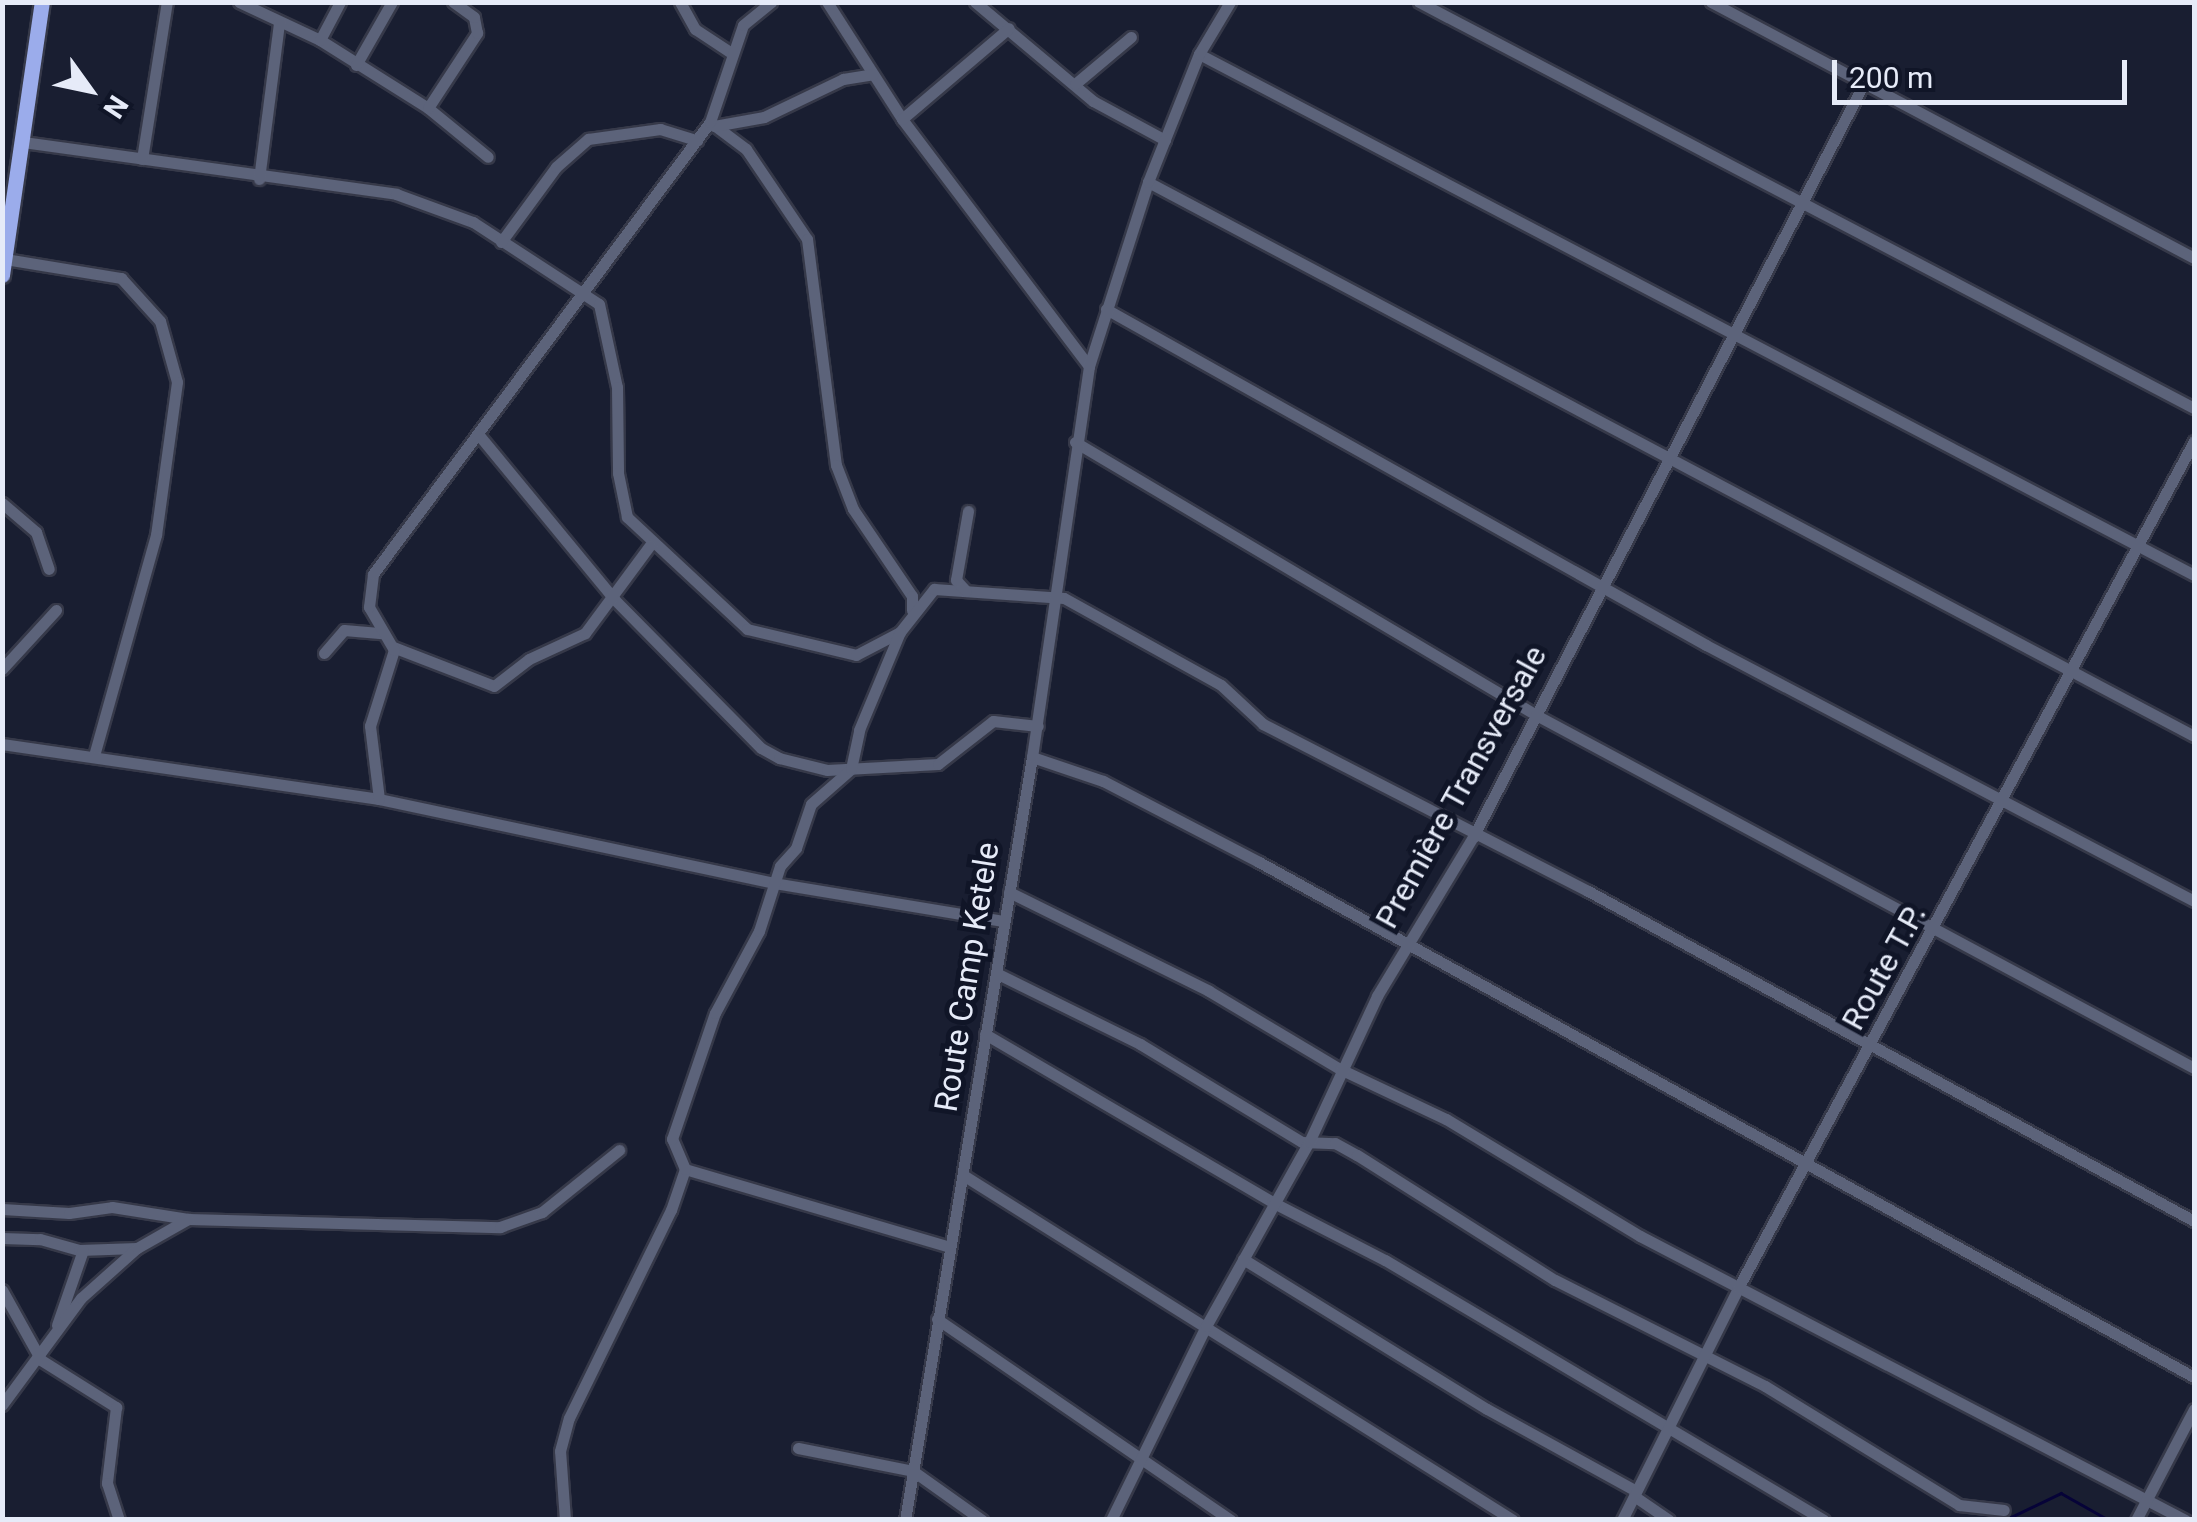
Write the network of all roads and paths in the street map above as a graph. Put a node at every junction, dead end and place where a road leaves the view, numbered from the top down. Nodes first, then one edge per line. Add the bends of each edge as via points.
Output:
1 (42, 2) edge
2 (167, 2) edge
3 (238, 2) edge
4 (340, 2) edge
5 (392, 2) edge
6 (452, 2) edge
7 (680, 2) edge
8 (771, 2) edge
9 (827, 2) edge
10 (976, 2) edge
11 (1230, 2) edge
12 (1419, 2) edge
13 (1711, 2) edge
14 (260, 6) edge
15 (279, 22) junction
16 (1009, 28) junction
17 (1131, 37) dead end
18 (320, 40) junction
19 (730, 52) junction
20 (1199, 54) junction
21 (356, 66) junction
22 (873, 74) junction
23 (1864, 83) junction
24 (1075, 84) junction
25 (428, 108) junction
26 (902, 120) junction
27 (712, 124) junction
28 (697, 140) junction
29 (1165, 140) junction
30 (23, 142) junction
31 (488, 157) dead end
32 (142, 159) junction
33 (10, 168) edge
34 (259, 179) junction
35 (1148, 182) junction
36 (1803, 203) junction
37 (502, 242) junction
38 (2194, 258) edge
39 (4, 267) edge
40 (584, 293) junction
41 (1106, 309) junction
42 (1734, 334) junction
43 (1089, 366) junction
44 (2194, 408) edge
45 (478, 434) junction
46 (2194, 440) edge
47 (1075, 442) junction
48 (1668, 459) junction
49 (2, 503) edge
50 (968, 511) dead end
51 (650, 545) junction
52 (2140, 546) junction
53 (49, 569) dead end
54 (2194, 574) edge
55 (1600, 582) junction
56 (970, 594) junction
57 (1054, 598) junction
58 (614, 599) junction
59 (56, 610) dead end
60 (912, 610) junction
61 (900, 632) junction
62 (382, 634) junction
63 (392, 647) junction
64 (324, 654) dead end
65 (2, 669) edge
66 (2074, 674) junction
67 (1536, 715) junction
68 (1038, 726) junction
69 (2194, 736) edge
70 (2, 744) edge
71 (94, 755) junction
72 (1032, 757) junction
73 (851, 769) junction
74 (379, 798) junction
75 (2005, 801) junction
76 (1473, 837) junction
77 (774, 883) junction
78 (1009, 892) junction
79 (2194, 901) edge
80 (1004, 921) junction
81 (1938, 926) junction
82 (1408, 944) junction
83 (996, 973) junction
84 (985, 1034) junction
85 (1872, 1045) junction
86 (2194, 1068) edge
87 (1340, 1069) junction
88 (1310, 1142) junction
89 (620, 1150) dead end
90 (1806, 1165) junction
91 (685, 1170) junction
92 (963, 1175) junction
93 (1272, 1202) junction
94 (2, 1210) edge
95 (188, 1219) junction
96 (2194, 1222) edge
97 (2, 1238) edge
98 (950, 1247) junction
99 (137, 1248) junction
100 (83, 1250) junction
101 (1243, 1259) junction
102 (1738, 1288) junction
103 (2, 1290) edge
104 (938, 1320) junction
105 (1206, 1326) junction
106 (57, 1327) junction
107 (1705, 1358) junction
108 (42, 1360) junction
109 (2194, 1377) edge
110 (2, 1405) edge
111 (2194, 1409) edge
112 (1670, 1428) junction
113 (798, 1448) dead end
114 (1142, 1458) junction
115 (912, 1471) junction
116 (1635, 1493) junction
117 (2147, 1500) junction
118 (2004, 1510) dead end
119 (119, 1520) edge
120 (565, 1520) edge
121 (905, 1520) edge
122 (982, 1520) edge
123 (1111, 1520) edge
124 (1231, 1520) edge
125 (1513, 1520) edge
126 (1622, 1520) edge
127 (1669, 1520) edge
128 (1824, 1520) edge
129 (2136, 1520) edge
130 (2185, 1520) edge

1 - 30 highway
2 - 32 street
3 - 14 street
4 - 18 street
5 - 21 street
6 - 25 street via 474,18 477,33
7 - 19 street via 695,29
8 - 19 street via 743,25
9 - 22 street
10 - 16 street
11 - 20 street, Route Camp Ketele
12 - 36 street
13 - 23 street
14 - 15 street
15 - 18 street
15 - 34 street
16 - 24 street
16 - 26 street
17 - 24 street
18 - 21 street
19 - 27 street
20 - 29 street, Route Camp Ketele
20 - 42 street
21 - 25 street
22 - 26 street
22 - 27 street via 843,79 764,117
23 - 36 street, Première Transversale
23 - 38 street
24 - 29 street via 1116,116
25 - 31 street
26 - 43 street
27 - 28 street
27 - 60 street via 746,149 807,239 836,465 853,509 912,596
28 - 37 street via 660,128 588,140 556,167
28 - 40 street
29 - 35 street, Route Camp Ketele
30 - 32 street
30 - 33 highway
32 - 34 street
33 - 39 highway
34 - 37 street via 428,200
35 - 41 street, Route Camp Ketele
35 - 48 street
36 - 42 street, Première Transversale
36 - 44 street
37 - 40 street
39 - 71 street via 121,278 160,321 177,382 156,535
40 - 45 street
40 - 51 street via 599,304 608,326 624,510
41 - 43 street, Route Camp Ketele
41 - 55 street
42 - 48 street, Première Transversale
42 - 52 street
43 - 47 street, Route Camp Ketele
45 - 58 street
45 - 62 street via 373,574 367,592
46 - 52 street, Route T.P.
47 - 57 street, Route Camp Ketele
47 - 67 street
48 - 55 street, Première Transversale
48 - 66 street
49 - 53 street via 36,532
50 - 56 street via 956,580
51 - 58 street
51 - 61 street via 758,634 856,655
52 - 54 street
52 - 66 street, Route T.P.
55 - 67 street, Première Transversale
55 - 75 street
56 - 57 street
56 - 60 street via 934,589
57 - 68 street, Route Camp Ketele
57 - 76 street via 1107,617 1221,685 1263,724
58 - 63 street via 585,633 529,659 494,686
58 - 73 street via 761,748 801,766
59 - 65 street
60 - 61 street
61 - 73 street via 859,730
62 - 63 street
62 - 64 street via 365,626 344,630
63 - 74 street via 370,726
66 - 69 street
66 - 75 street, Route T.P.
67 - 76 street, Première Transversale
67 - 81 street
68 - 72 street, Route Camp Ketele
68 - 73 street via 993,721 938,764
70 - 71 street
71 - 74 street
72 - 78 street, Route Camp Ketele
72 - 82 street via 1103,780
73 - 77 street via 811,804 796,848
74 - 77 street
75 - 79 street
75 - 81 street, Route T.P.
76 - 82 street, Première Transversale
76 - 85 street via 1588,891
77 - 80 street
77 - 91 street via 759,932 715,1013 672,1139
78 - 80 street, Route Camp Ketele
78 - 87 street via 1209,991
80 - 83 street, Route Camp Ketele
81 - 85 street, Route T.P.
81 - 86 street
82 - 87 street, Première Transversale
82 - 90 street
83 - 84 street, Route Camp Ketele
83 - 88 street via 1098,1021
84 - 92 street, Route Camp Ketele
84 - 93 street
85 - 90 street, Route T.P.
85 - 96 street
87 - 88 street, Première Transversale
87 - 102 street via 1446,1119
88 - 93 street, Première Transversale
88 - 107 street via 1335,1143 1357,1155 1555,1280
89 - 95 street via 542,1212 500,1227
90 - 102 street, Route T.P.
90 - 109 street
91 - 98 street
91 - 120 street via 569,1418 560,1452
92 - 98 street, Route Camp Ketele
92 - 105 street
93 - 101 street, Première Transversale
93 - 112 street via 1385,1260
94 - 95 street via 69,1214 112,1207
95 - 99 street
97 - 100 street
98 - 104 street, Route Camp Ketele
99 - 100 street
99 - 106 street
100 - 106 street
101 - 105 street, Première Transversale
101 - 116 street
102 - 107 street, Route T.P.
102 - 117 street
103 - 108 street
104 - 114 street
104 - 115 street, Route Camp Ketele
105 - 114 street, Première Transversale
105 - 125 street
106 - 108 street
107 - 112 street, Route T.P.
107 - 118 street via 1765,1386 1959,1505
108 - 110 street
108 - 119 street via 116,1407 107,1483
111 - 117 street
112 - 116 street, Route T.P.
112 - 128 street
113 - 115 street
114 - 123 street, Première Transversale
114 - 124 street
115 - 121 street, Route Camp Ketele
115 - 122 street
116 - 126 street, Route T.P.
116 - 127 street
117 - 129 street
117 - 130 street

